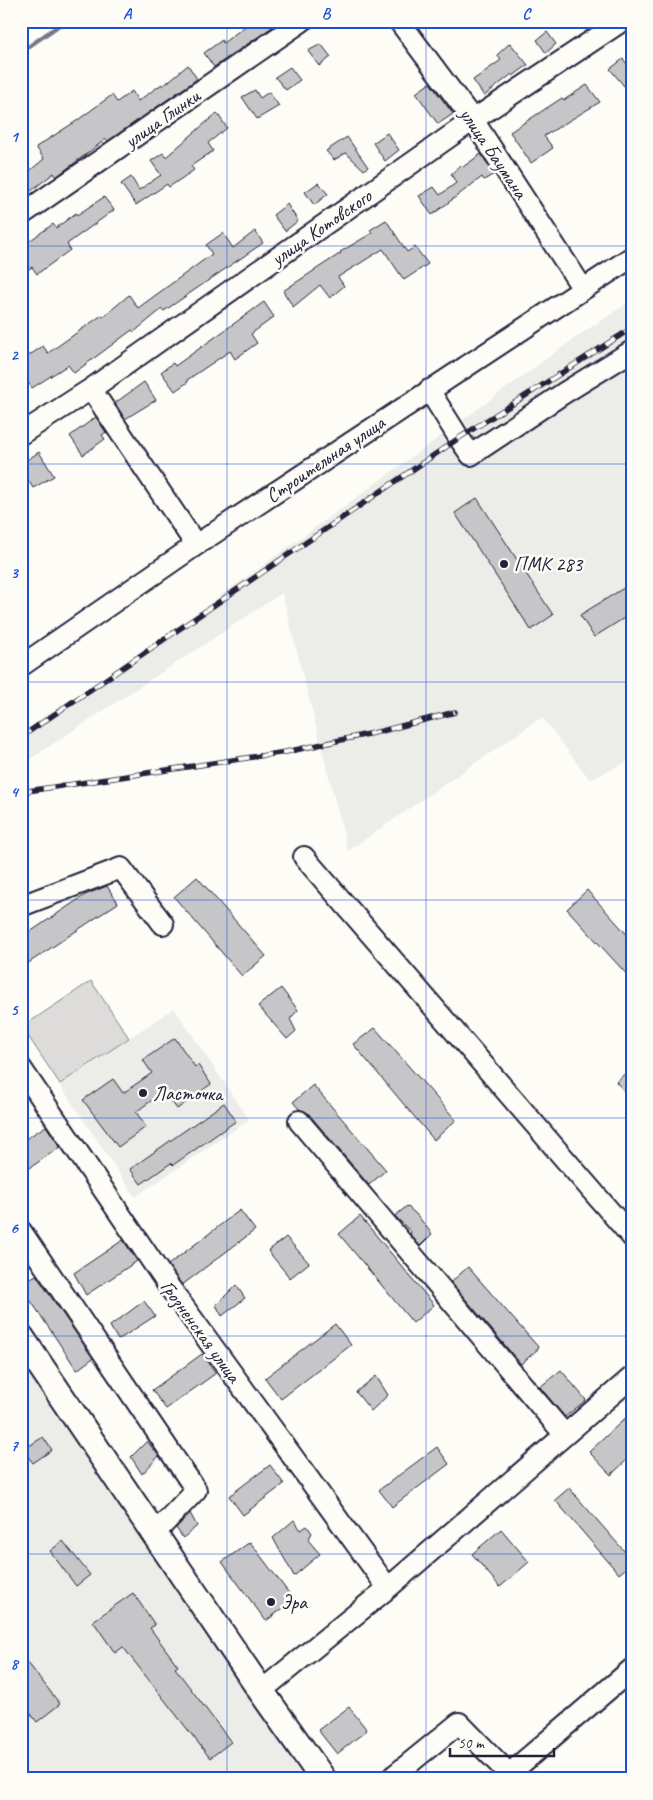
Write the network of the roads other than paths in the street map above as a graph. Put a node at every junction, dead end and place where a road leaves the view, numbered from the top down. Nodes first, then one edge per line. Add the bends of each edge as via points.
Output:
1 (302, 21) edge
2 (399, 21) edge
3 (622, 21) edge
4 (474, 120) junction
5 (21, 215) edge
6 (632, 257) edge
7 (583, 289) junction
8 (632, 351) edge
9 (91, 388) junction
10 (429, 390) junction
11 (21, 434) edge
12 (196, 545) junction
13 (21, 666) edge
14 (304, 857) dead end
15 (21, 906) edge
16 (162, 924) dead end
17 (21, 1068) edge
18 (299, 1121) dead end
19 (21, 1231) edge
20 (632, 1237) edge
21 (21, 1337) edge
22 (632, 1377) edge
23 (566, 1434) junction
24 (154, 1534) junction
25 (388, 1588) junction
26 (632, 1669) edge
27 (260, 1691) junction
28 (324, 1779) edge
29 (390, 1779) edge

1 - 5 street, улица Глинки
2 - 4 street, улица Баумана
3 - 4 street, улица Котовского
4 - 7 street, улица Баумана
4 - 9 street, улица Котовского
6 - 7 street, Строительная улица
7 - 10 street, Строительная улица
8 - 10 street via 471,455
9 - 11 street, улица Котовского
9 - 12 street
10 - 12 street, Строительная улица
12 - 13 street, Строительная улица
14 - 20 street
15 - 16 street via 121,868
17 - 25 street, Грозненская улица via 170,1288
18 - 23 street
19 - 24 street via 196,1490
21 - 24 main road
22 - 23 street
23 - 25 street
24 - 27 main road
25 - 27 street
26 - 29 street via 509,1774 459,1723
27 - 28 main road

